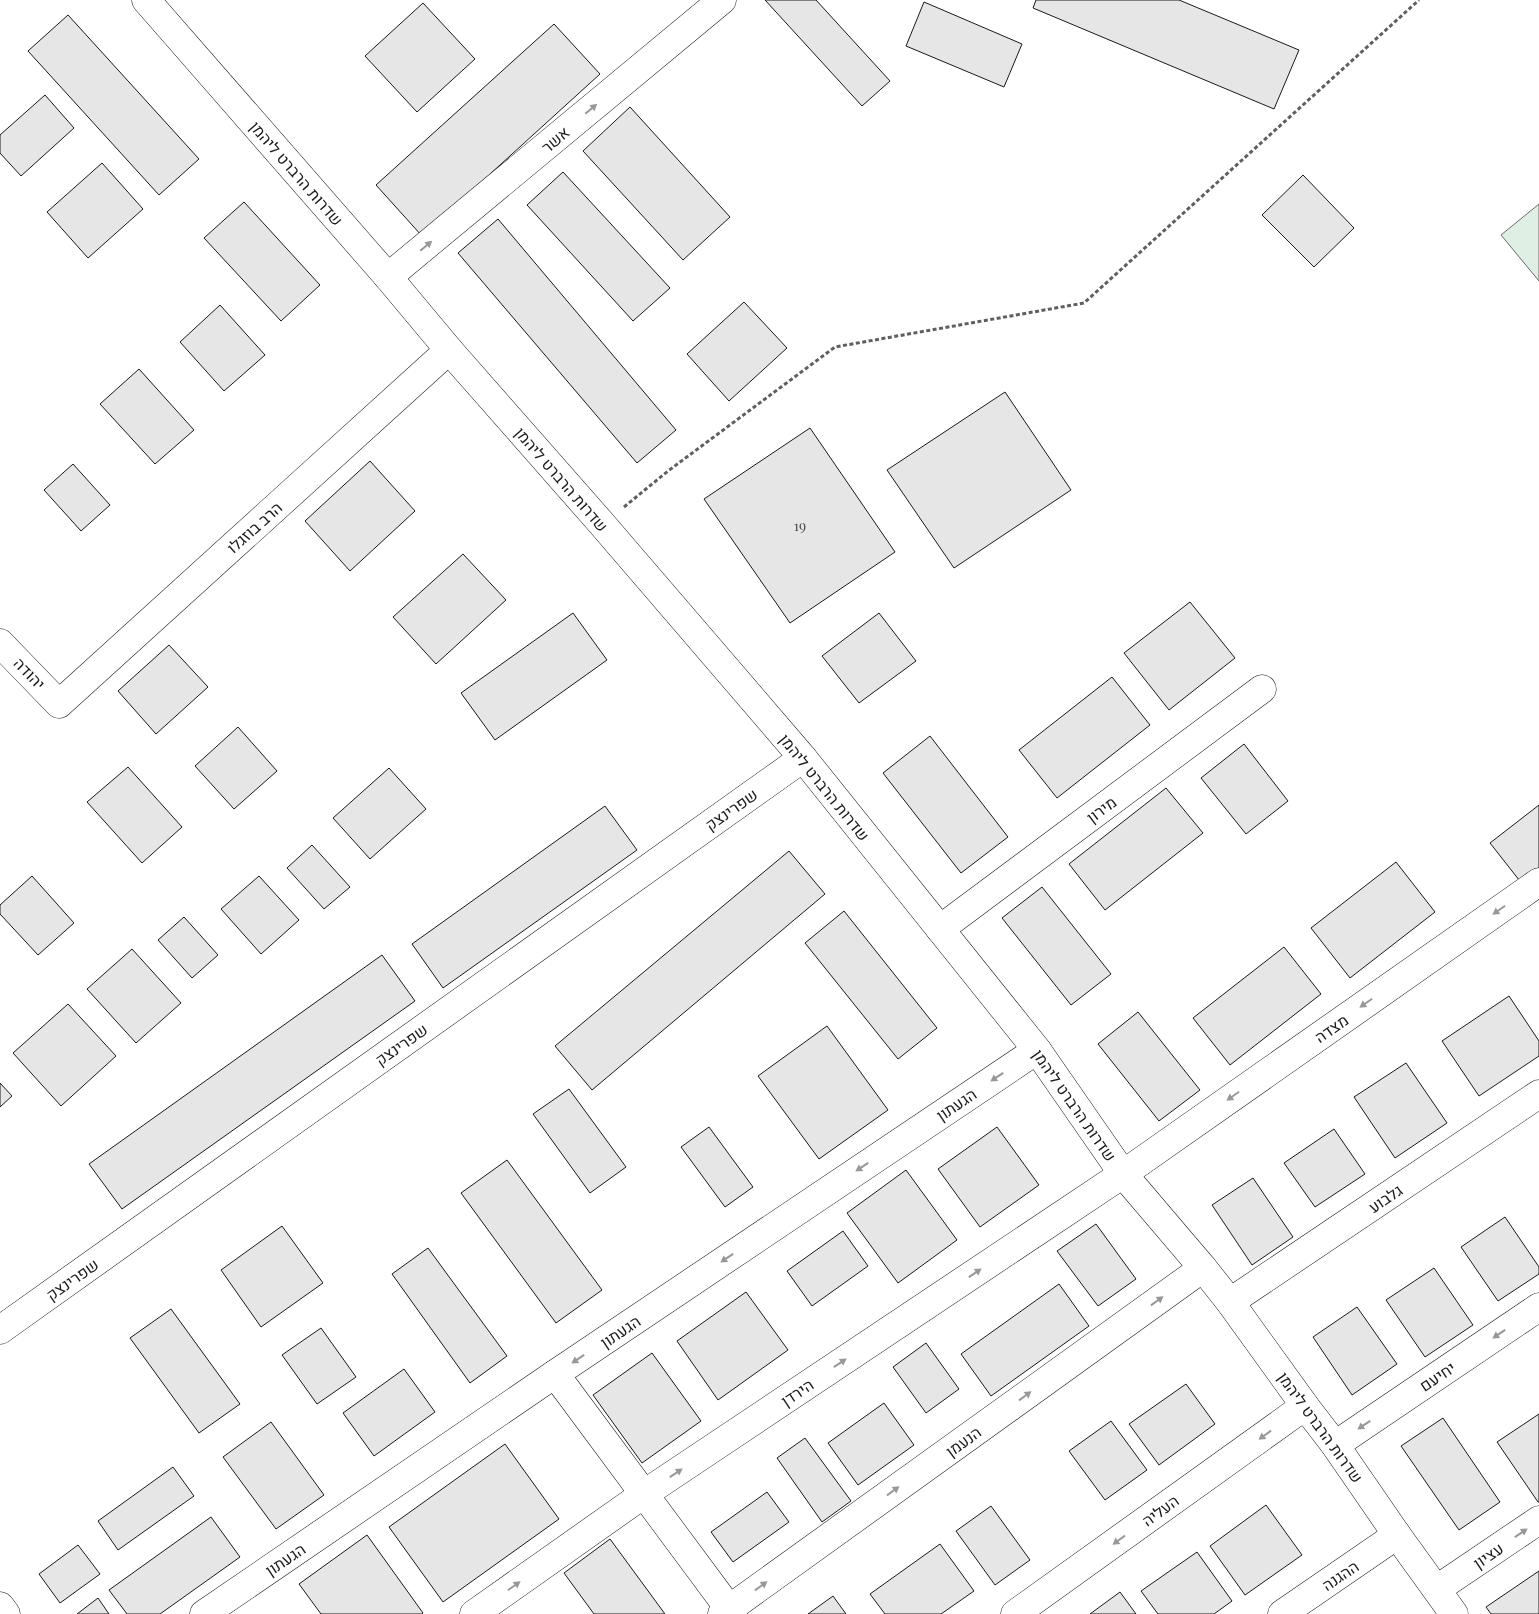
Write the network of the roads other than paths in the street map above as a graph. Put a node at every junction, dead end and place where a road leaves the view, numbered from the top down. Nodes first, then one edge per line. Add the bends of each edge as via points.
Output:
1 (146, 0) edge
2 (722, 0) edge
3 (388, 277) junction
4 (449, 350) junction
5 (0, 643) edge
6 (1262, 689) dead end
7 (59, 704) joint
8 (803, 758) junction
9 (1539, 882) edge
10 (940, 929) junction
11 (1037, 1050) junction
12 (1539, 1094) edge
13 (1123, 1174) junction
14 (1204, 1268) junction
15 (1230, 1302) junction
16 (1539, 1306) edge
17 (0, 1330) edge
18 (555, 1374) junction
19 (1305, 1406) junction
20 (1335, 1445) junction
21 (644, 1494) junction
22 (1539, 1520) edge
23 (1397, 1535) junction
24 (1437, 1589) junction
25 (0, 1606) edge
26 (728, 1612) edge
27 (6, 1614) edge
28 (204, 1614) edge
29 (474, 1614) edge
30 (1015, 1614) edge
31 (1282, 1614) edge
32 (1454, 1614) edge

1 - 3 street, שדרות הרברט ליהמן
3 -> 2 street, אשר
3 - 4 street, שדרות הרברט ליהמן
4 - 7 street, הרב בוזגלו
4 - 8 street, שדרות הרברט ליהמן
5 - 7 street, יהודה
6 - 10 street, מירון
8 - 10 street, שדרות הרברט ליהמן
8 - 17 street, שפרינצק
9 -> 13 street, מצדה
10 - 11 street, שדרות הרברט ליהמן
11 - 13 street, שדרות הרברט ליהמן
11 -> 18 street, הגעתון
12 - 15 street, גלבוע
13 - 14 street, שדרות הרברט ליהמן
21 -> 13 street, הירדן
14 - 15 street, שדרות הרברט ליהמן
26 -> 14 street, הנעמן
15 - 19 street, שדרות הרברט ליהמן
16 -> 20 street, יחיעם
18 - 21 street
18 - 28 street, הגעתון
19 - 20 street, שדרות הרברט ליהמן
19 -> 30 street, העליה
20 - 23 street, שדרות הרברט ליהמן
21 - 26 street
29 -> 21 street, הירדן
24 -> 22 street, עציון
23 - 24 street, שדרות הרברט ליהמן
23 - 31 street, ההגנה
24 - 32 street, שדרות הרברט ליהמן
25 - 27 street

